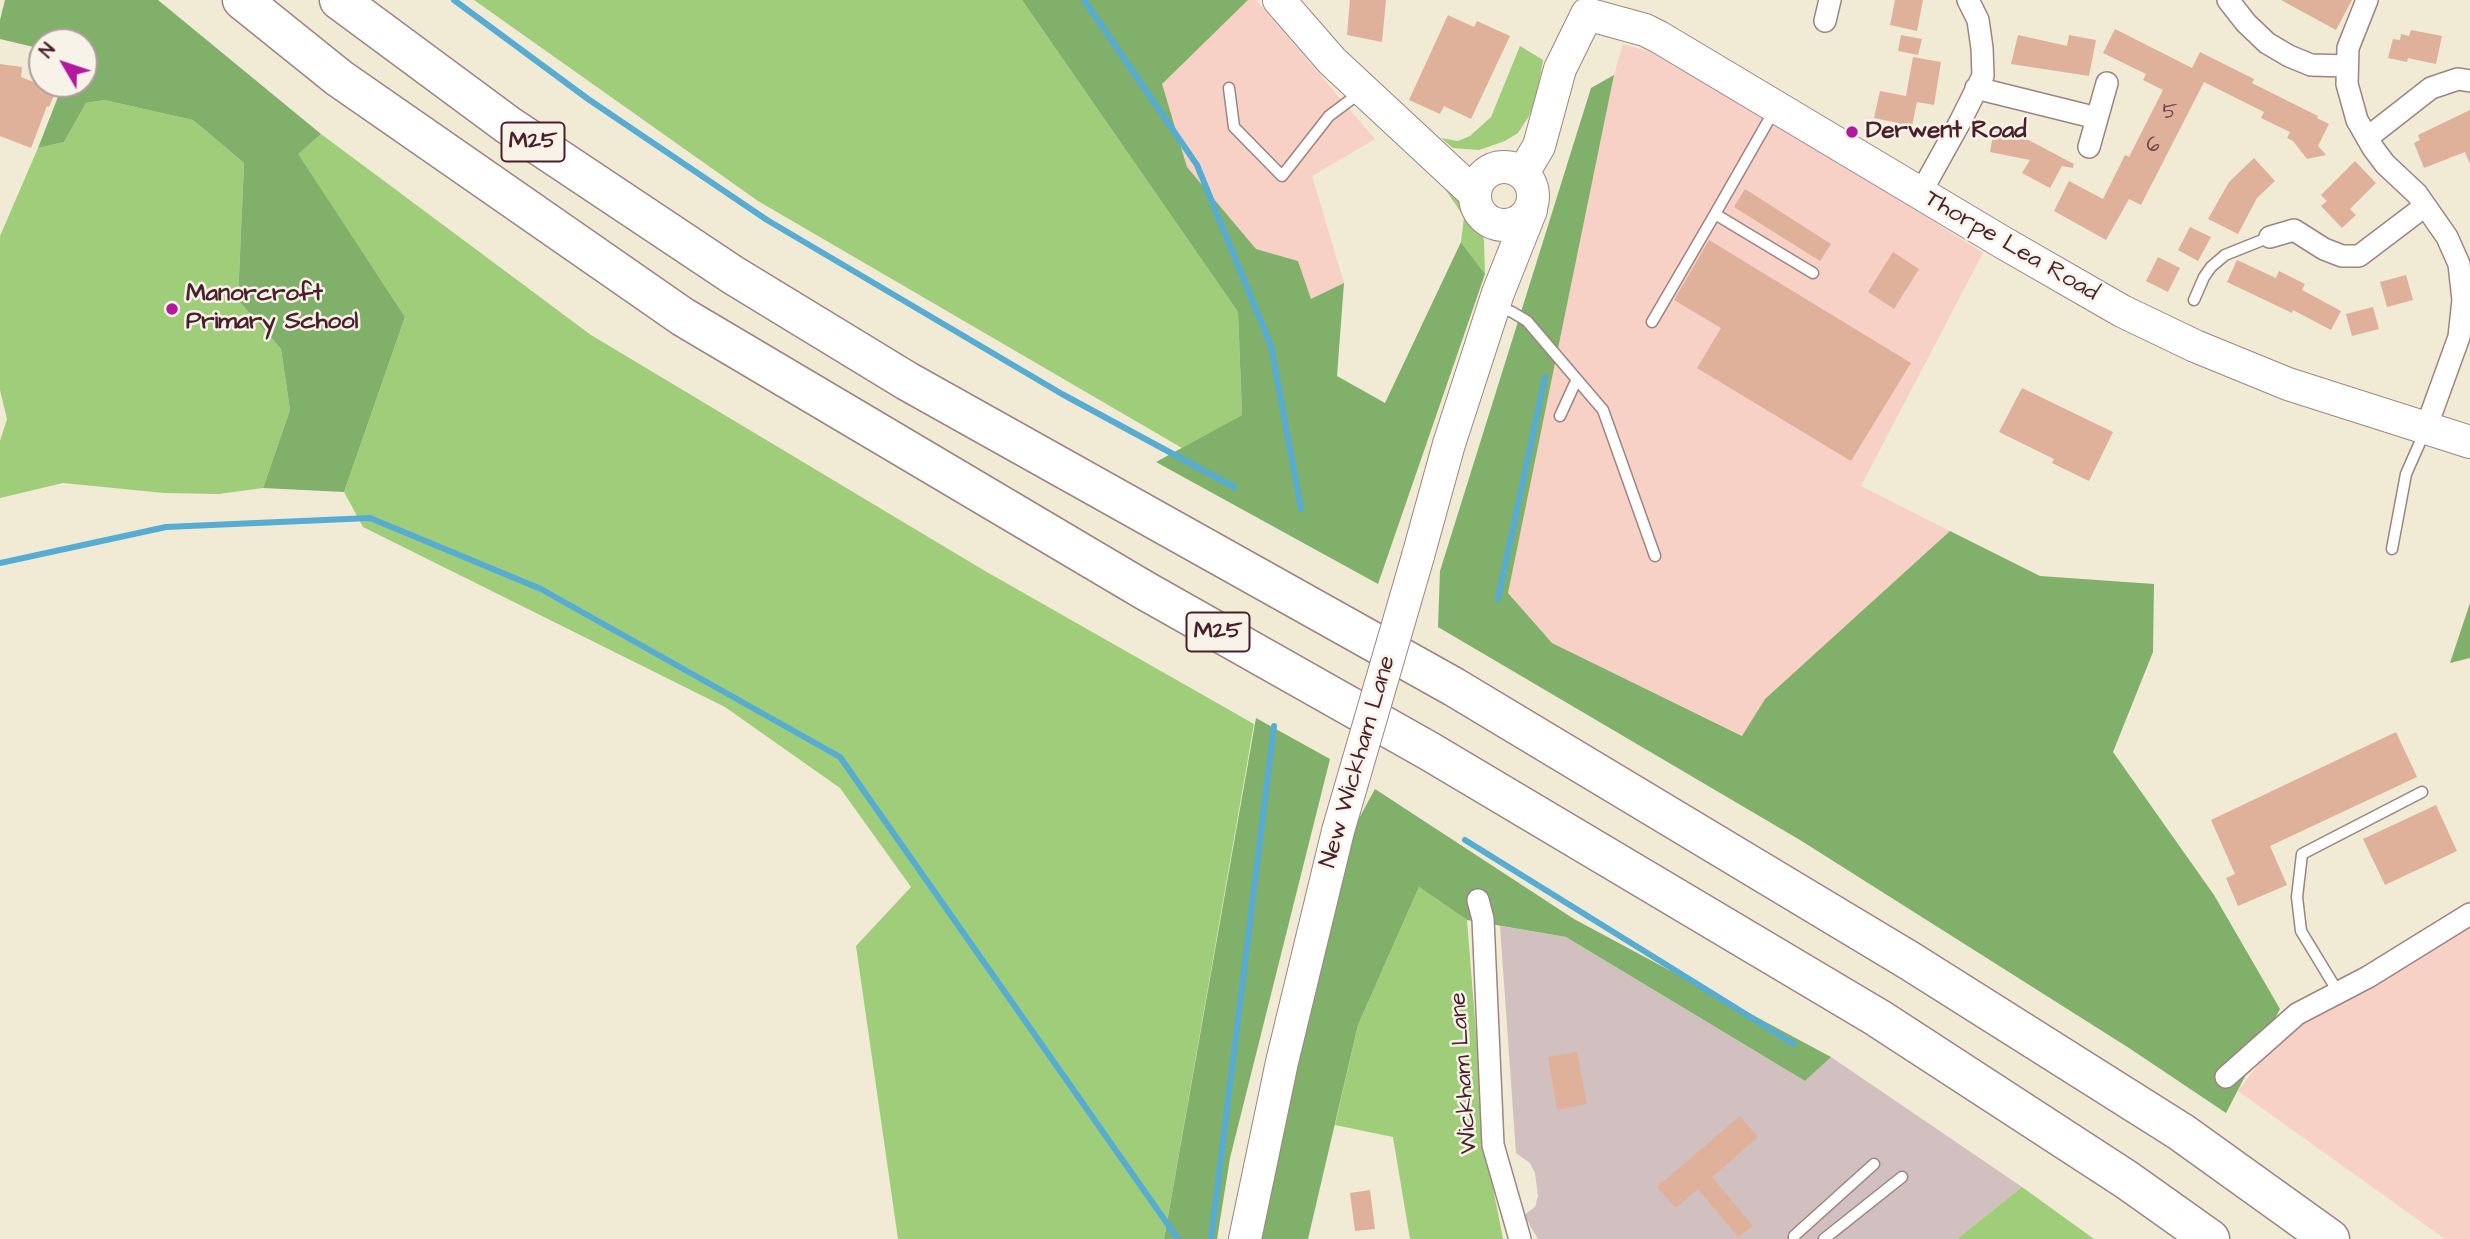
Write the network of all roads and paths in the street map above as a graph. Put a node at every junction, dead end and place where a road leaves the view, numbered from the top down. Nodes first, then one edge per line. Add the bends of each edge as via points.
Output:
1 (242, 0) edge
2 (339, 0) edge
3 (1279, 0) edge
4 (1830, 0) edge
5 (1968, 0) edge
6 (2228, 0) edge
7 (2367, 0) edge
8 (1585, 7) edge
9 (1825, 21) dead end
10 (2347, 66) junction
11 (2470, 81) edge
12 (2107, 83) dead end
13 (1229, 88) dead end
14 (1976, 88) junction
15 (1363, 90) junction
16 (1776, 107) junction
17 (2097, 118) junction
18 (2367, 138) junction
19 (2089, 147) dead end
20 (1523, 173) junction
21 (1481, 183) junction
22 (1920, 194) junction
23 (2425, 206) junction
24 (1531, 209) junction
25 (1714, 214) junction
26 (1497, 225) junction
27 (2270, 237) joint
28 (1813, 273) dead end
29 (2466, 294) edge
30 (1496, 299) junction
31 (2194, 300) dead end
32 (1652, 322) dead end
33 (1576, 381) junction
34 (1560, 416) dead end
35 (2426, 428) junction
36 (2470, 442) edge
37 (2392, 549) dead end
38 (1655, 556) dead end
39 (2422, 792) dead end
40 (1478, 900) dead end
41 (2470, 914) edge
42 (2338, 992) junction
43 (2226, 1077) dead end
44 (1874, 1164) dead end
45 (1902, 1177) dead end
46 (1245, 1239) edge
47 (1520, 1239) edge
48 (1794, 1239) edge
49 (1824, 1239) edge
50 (2210, 1239) edge
51 (2330, 1239) edge

1 - 50 highway, M25 via 339,78 683,317 1878,1018
2 - 51 highway, M25 via 508,125 754,288 907,381 1454,687 1910,961 2181,1132
3 - 15 main road
4 - 9 street
5 - 14 street via 1978,20 1982,48 1983,76
6 - 10 street via 2267,43 2289,56 2311,65
7 - 10 street via 2348,48
8 - 16 main road, Thorpe Lea Road via 1659,37
8 - 20 main road via 1560,69 1538,146
10 - 18 street via 2347,85
11 - 18 street via 2458,79 2431,88
12 - 17 street
13 - 15 lane via 1234,127 1282,176 1329,116
14 - 17 street
14 - 22 street
15 - 21 main road via 1420,145
16 - 22 main road, Thorpe Lea Road
16 - 25 lane
17 - 19 street
18 - 23 street
20 - 21 main road via 1507,167
20 - 24 main road via 1534,195
21 - 26 main road via 1479,210
22 - 35 main road, Thorpe Lea Road via 2122,311 2195,346 2288,384
23 - 27 street via 2359,256 2342,256 2294,230
23 - 29 street via 2451,246
24 - 26 main road via 1517,223
24 - 30 main road, New Wickham Lane
25 - 28 lane
25 - 32 lane
26 - 30 main road, New Wickham Lane
27 - 31 lane via 2225,254 2211,267
29 - 35 street via 2459,337
30 - 33 lane via 1527,321
30 - 46 main road, New Wickham Lane, bridge via 1447,450 1338,831
33 - 34 lane
33 - 38 lane via 1603,410
35 - 36 main road, Thorpe Lea Road
35 - 37 lane via 2406,474
39 - 42 lane via 2302,854 2297,897 2301,931
40 - 47 street, Wickham Lane via 1483,919 1493,1145
41 - 42 street
42 - 43 street via 2297,1014
44 - 48 lane
45 - 49 lane

